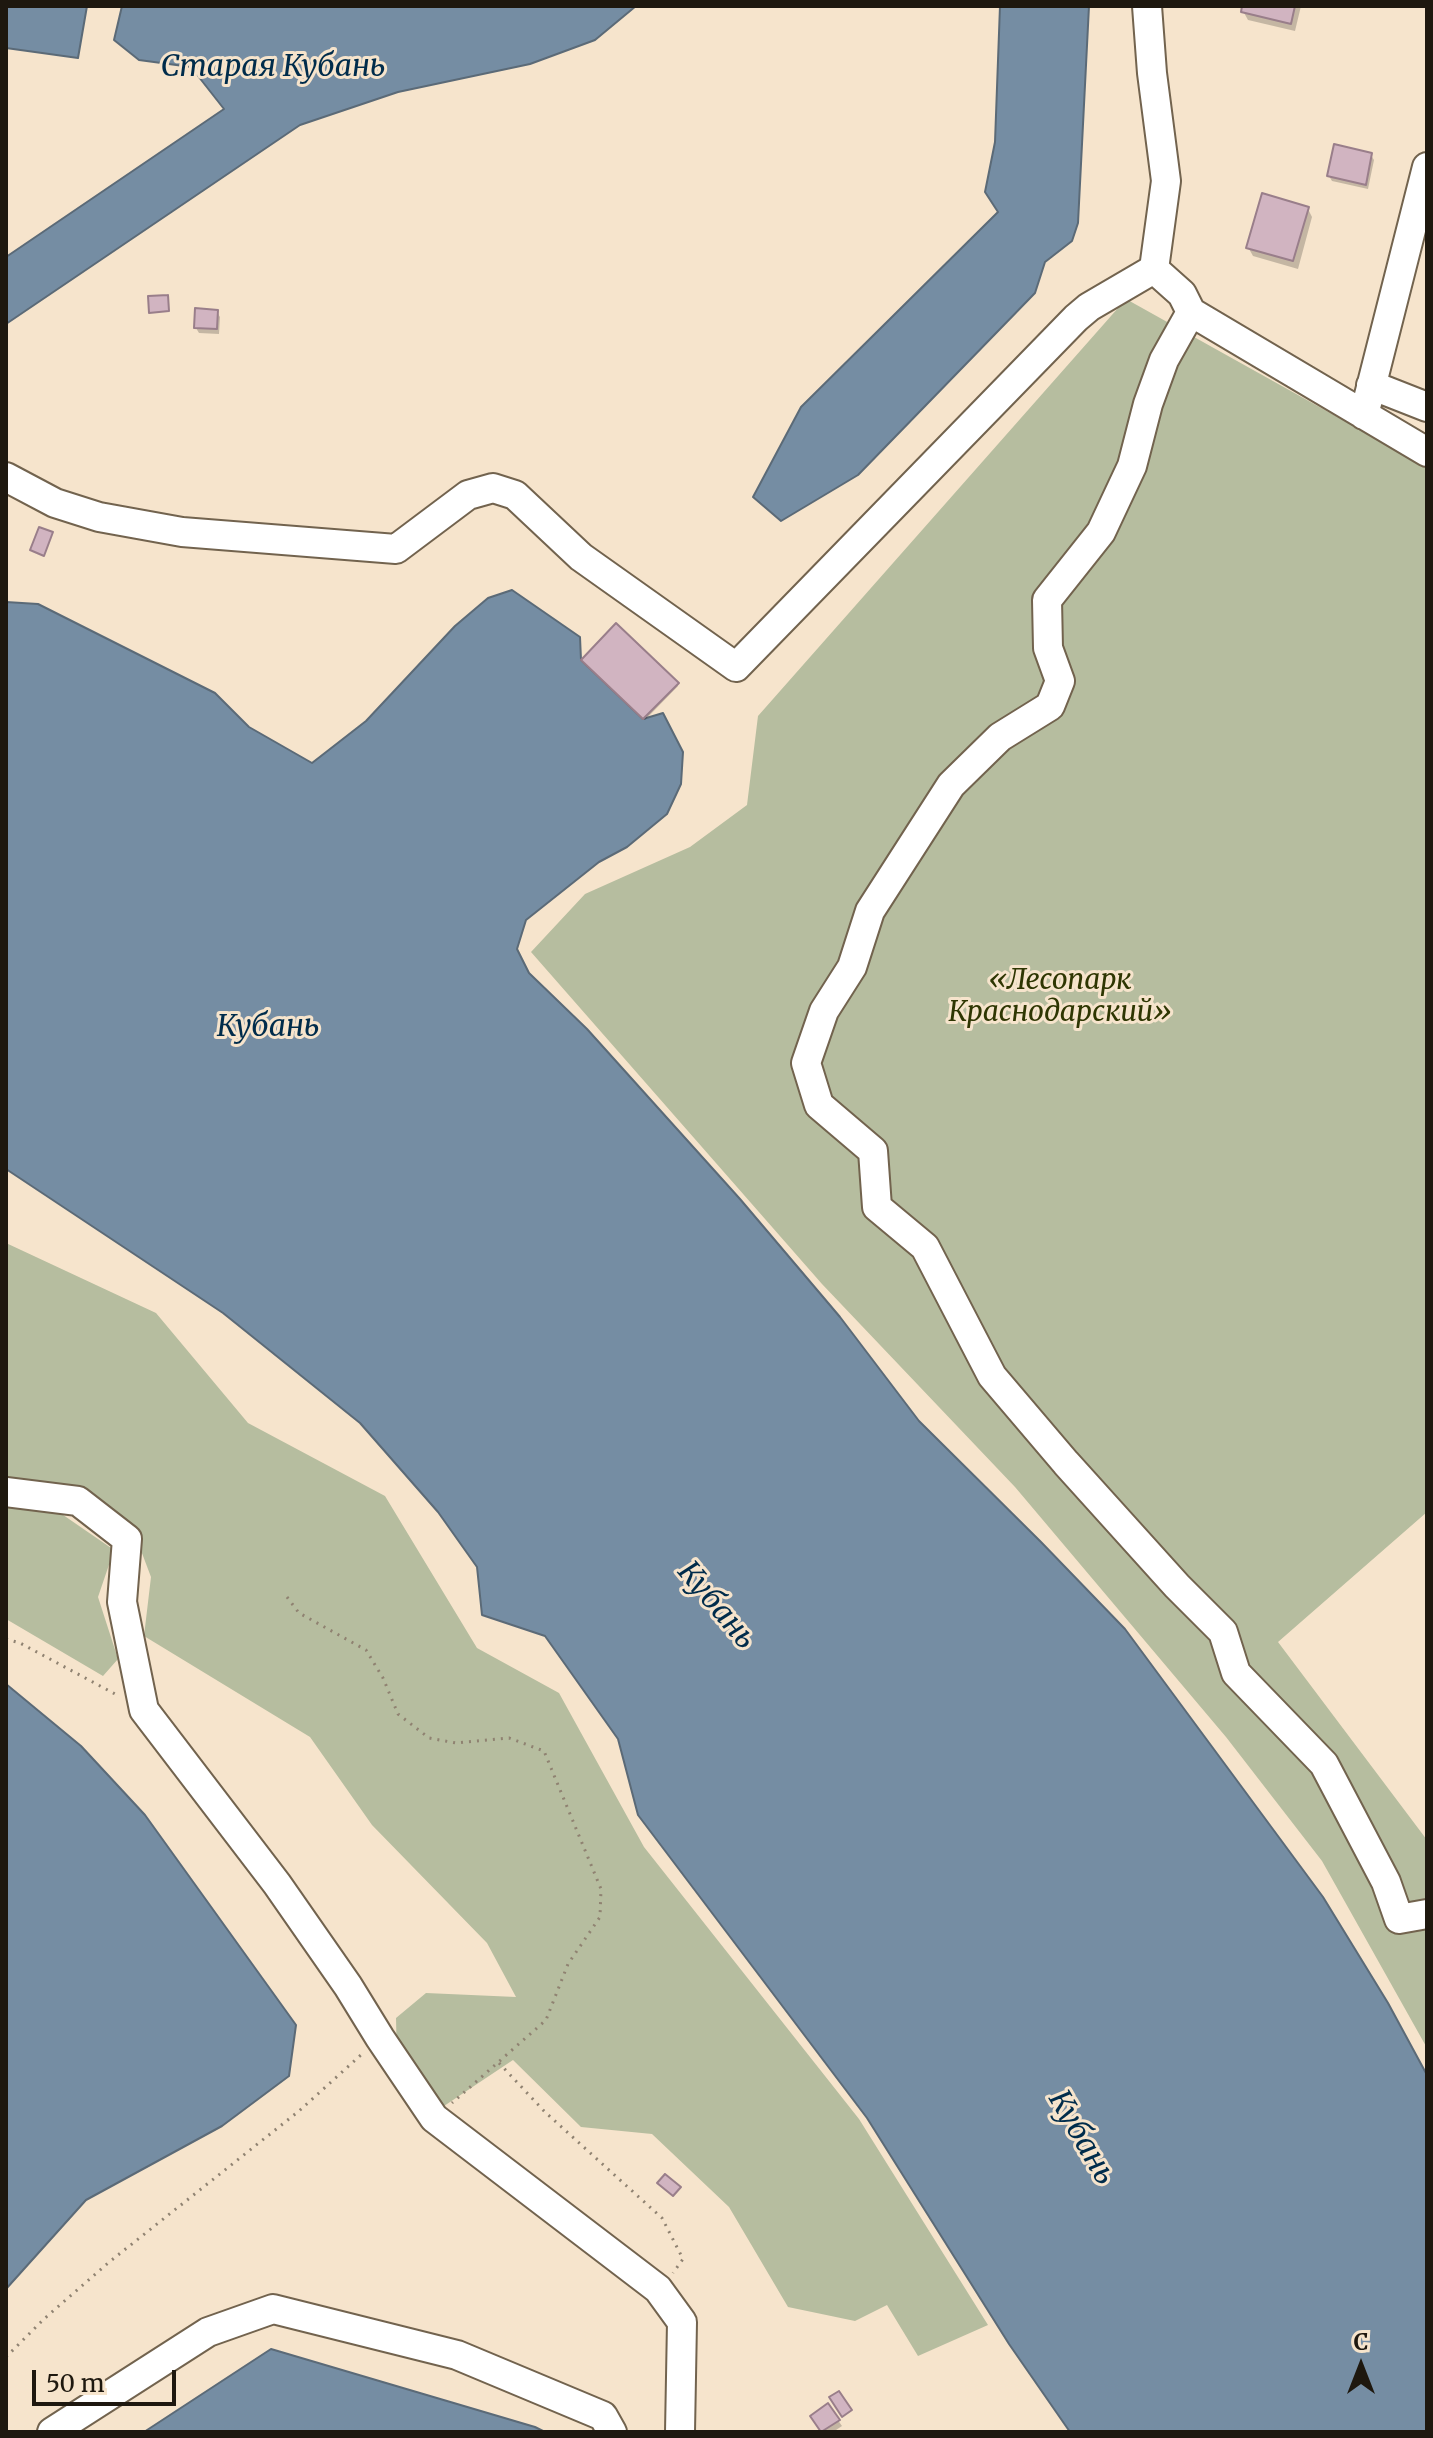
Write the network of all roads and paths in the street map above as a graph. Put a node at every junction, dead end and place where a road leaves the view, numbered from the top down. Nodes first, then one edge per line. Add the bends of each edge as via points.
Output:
1 (1147, 6) edge
2 (1427, 167) edge
3 (1154, 269) junction
4 (1191, 312) junction
5 (1371, 385) junction
6 (1427, 407) edge
7 (1364, 415) junction
8 (1427, 452) edge
9 (6, 477) edge
10 (6, 1492) edge
11 (287, 1597) dead end
12 (6, 1639) edge
13 (144, 1710) junction
14 (1427, 1914) edge
15 (380, 2038) junction
16 (499, 2063) junction
17 (434, 2118) junction
18 (658, 2289) junction
19 (6, 2357) edge
20 (52, 2432) edge
21 (612, 2432) edge
22 (680, 2432) edge

1 - 3 street via 1166,181
2 - 5 street
3 - 4 street via 1182,294
3 - 9 street via 1076,318 736,667 581,557 515,495 493,488 468,495 396,549 182,532 99,517 55,503
4 - 7 street
4 - 14 street via 1164,360 1132,466 1101,532 1047,600 1048,648 1060,681 1050,706 1000,737 951,785 870,911 852,967 824,1011 806,1063 819,1105 873,1151 877,1207 925,1247 992,1376 1223,1632 1236,1673 1324,1764 1386,1882 1399,1919
5 - 6 street
5 - 7 street
7 - 8 street
10 - 13 street via 78,1501 127,1539 122,1602
11 - 16 path via 299,1613 366,1650 398,1714 429,1738 456,1743 509,1738 544,1751 601,1889 600,1917 568,1964 546,2020
12 - 13 path
13 - 15 street via 277,1884
15 - 17 street
15 - 19 path via 299,2111 108,2263
16 - 17 path
16 - 18 path via 662,2218 683,2259
17 - 18 street
18 - 22 street via 682,2322
20 - 21 street via 208,2332 273,2309 457,2355 603,2416

